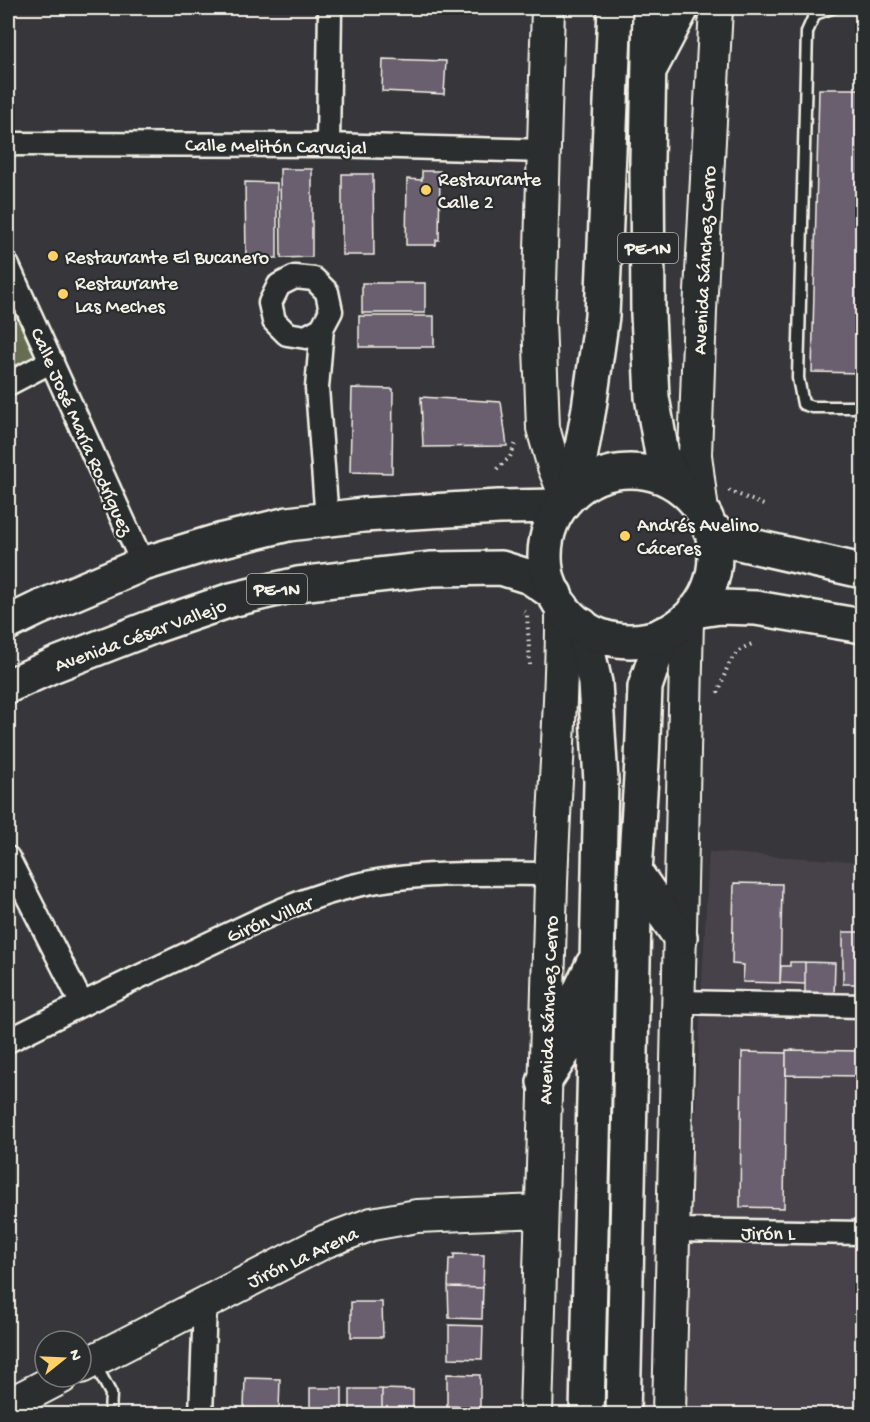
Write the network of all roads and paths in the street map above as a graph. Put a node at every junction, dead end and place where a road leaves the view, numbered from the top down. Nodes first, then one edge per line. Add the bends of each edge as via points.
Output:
1 (330, 8) edge
2 (548, 8) edge
3 (615, 8) edge
4 (650, 8) edge
5 (682, 8) edge
6 (716, 8) edge
7 (832, 8) edge
8 (648, 74) junction
9 (8, 144) edge
10 (328, 145) junction
11 (544, 152) junction
12 (8, 266) edge
13 (322, 328) dead end
14 (52, 361) junction
15 (8, 384) edge
16 (862, 407) edge
17 (727, 483) dead end
18 (677, 485) junction
19 (567, 499) junction
20 (766, 506) dead end
21 (327, 519) junction
22 (706, 520) junction
23 (143, 564) junction
24 (862, 571) edge
25 (521, 607) dead end
26 (566, 608) junction
27 (682, 621) junction
28 (8, 623) edge
29 (862, 626) edge
30 (752, 644) dead end
31 (530, 668) dead end
32 (8, 686) edge
33 (718, 693) dead end
34 (8, 858) edge
35 (635, 872) junction
36 (551, 874) junction
37 (680, 937) junction
38 (597, 954) junction
39 (679, 1002) junction
40 (82, 1004) junction
41 (862, 1006) edge
42 (8, 1041) edge
43 (544, 1082) junction
44 (541, 1211) junction
45 (673, 1230) junction
46 (862, 1233) edge
47 (205, 1304) junction
48 (93, 1361) edge
49 (93, 1372) edge
50 (39, 1389) edge
51 (8, 1405) edge
52 (110, 1414) edge
53 (201, 1414) edge
54 (536, 1414) edge
55 (587, 1414) edge
56 (623, 1414) edge
57 (669, 1414) edge

1 - 10 street
2 - 11 main road
3 - 19 main road, PE-1N via 602,315 589,408
4 - 8 main road, PE-1N
5 - 8 main road
6 - 22 main road, Avenida Sánchez Cerro via 695,455
7 - 16 lane via 816,14 807,32 798,378 803,404
8 - 18 main road, PE-1N via 652,396 662,454
9 - 10 street, Calle Melitón Carvajal
10 - 11 street, Calle Melitón Carvajal
11 - 19 main road via 539,319 543,428
12 - 14 street, Calle José María Rodríguez
13 - 21 street via 317,388
14 - 15 street
14 - 23 street, Calle José María Rodríguez
17 - 20 path via 730,491
18 - 19 main road, PE-1N via 648,473 616,472 586,483
18 - 22 main road, PE-1N via 691,497
19 - 21 main road
19 - 26 main road, PE-1N via 550,530 546,556 547,569
21 - 23 main road via 288,524
22 - 24 main road via 739,543
22 - 27 main road via 714,543 713,573 703,600
23 - 28 main road
25 - 31 path via 527,614
26 - 27 main road, PE-1N via 594,632 621,640 649,639
26 - 32 main road, Avenida César Vallejo / PE-1N via 530,577 501,568 432,569 298,584 231,600 152,627
26 - 36 main road, Avenida Sánchez Cerro
26 - 38 main road via 595,683 601,781
27 - 29 main road via 720,607 756,608
27 - 35 main road via 645,687
27 - 37 main road
30 - 33 path via 732,657
34 - 40 street
35 - 37 main road
35 - 56 main road
36 - 40 street, Girón Villar via 399,878 339,890 278,911
36 - 43 main road, Avenida Sánchez Cerro
37 - 39 main road
38 - 43 main road via 569,1014 567,1047
38 - 55 main road
39 - 41 street
39 - 45 main road
40 - 42 street, Girón Villar
43 - 44 main road, Avenida Sánchez Cerro
44 - 47 main road, Jirón La Arena via 417,1216 372,1224 326,1241
44 - 54 main road, Avenida Sánchez Cerro
45 - 46 street, Jirón L
45 - 57 main road
47 - 48 main road, Jirón La Arena
47 - 53 street
49 - 52 lane via 111,1394
50 - 51 main road

